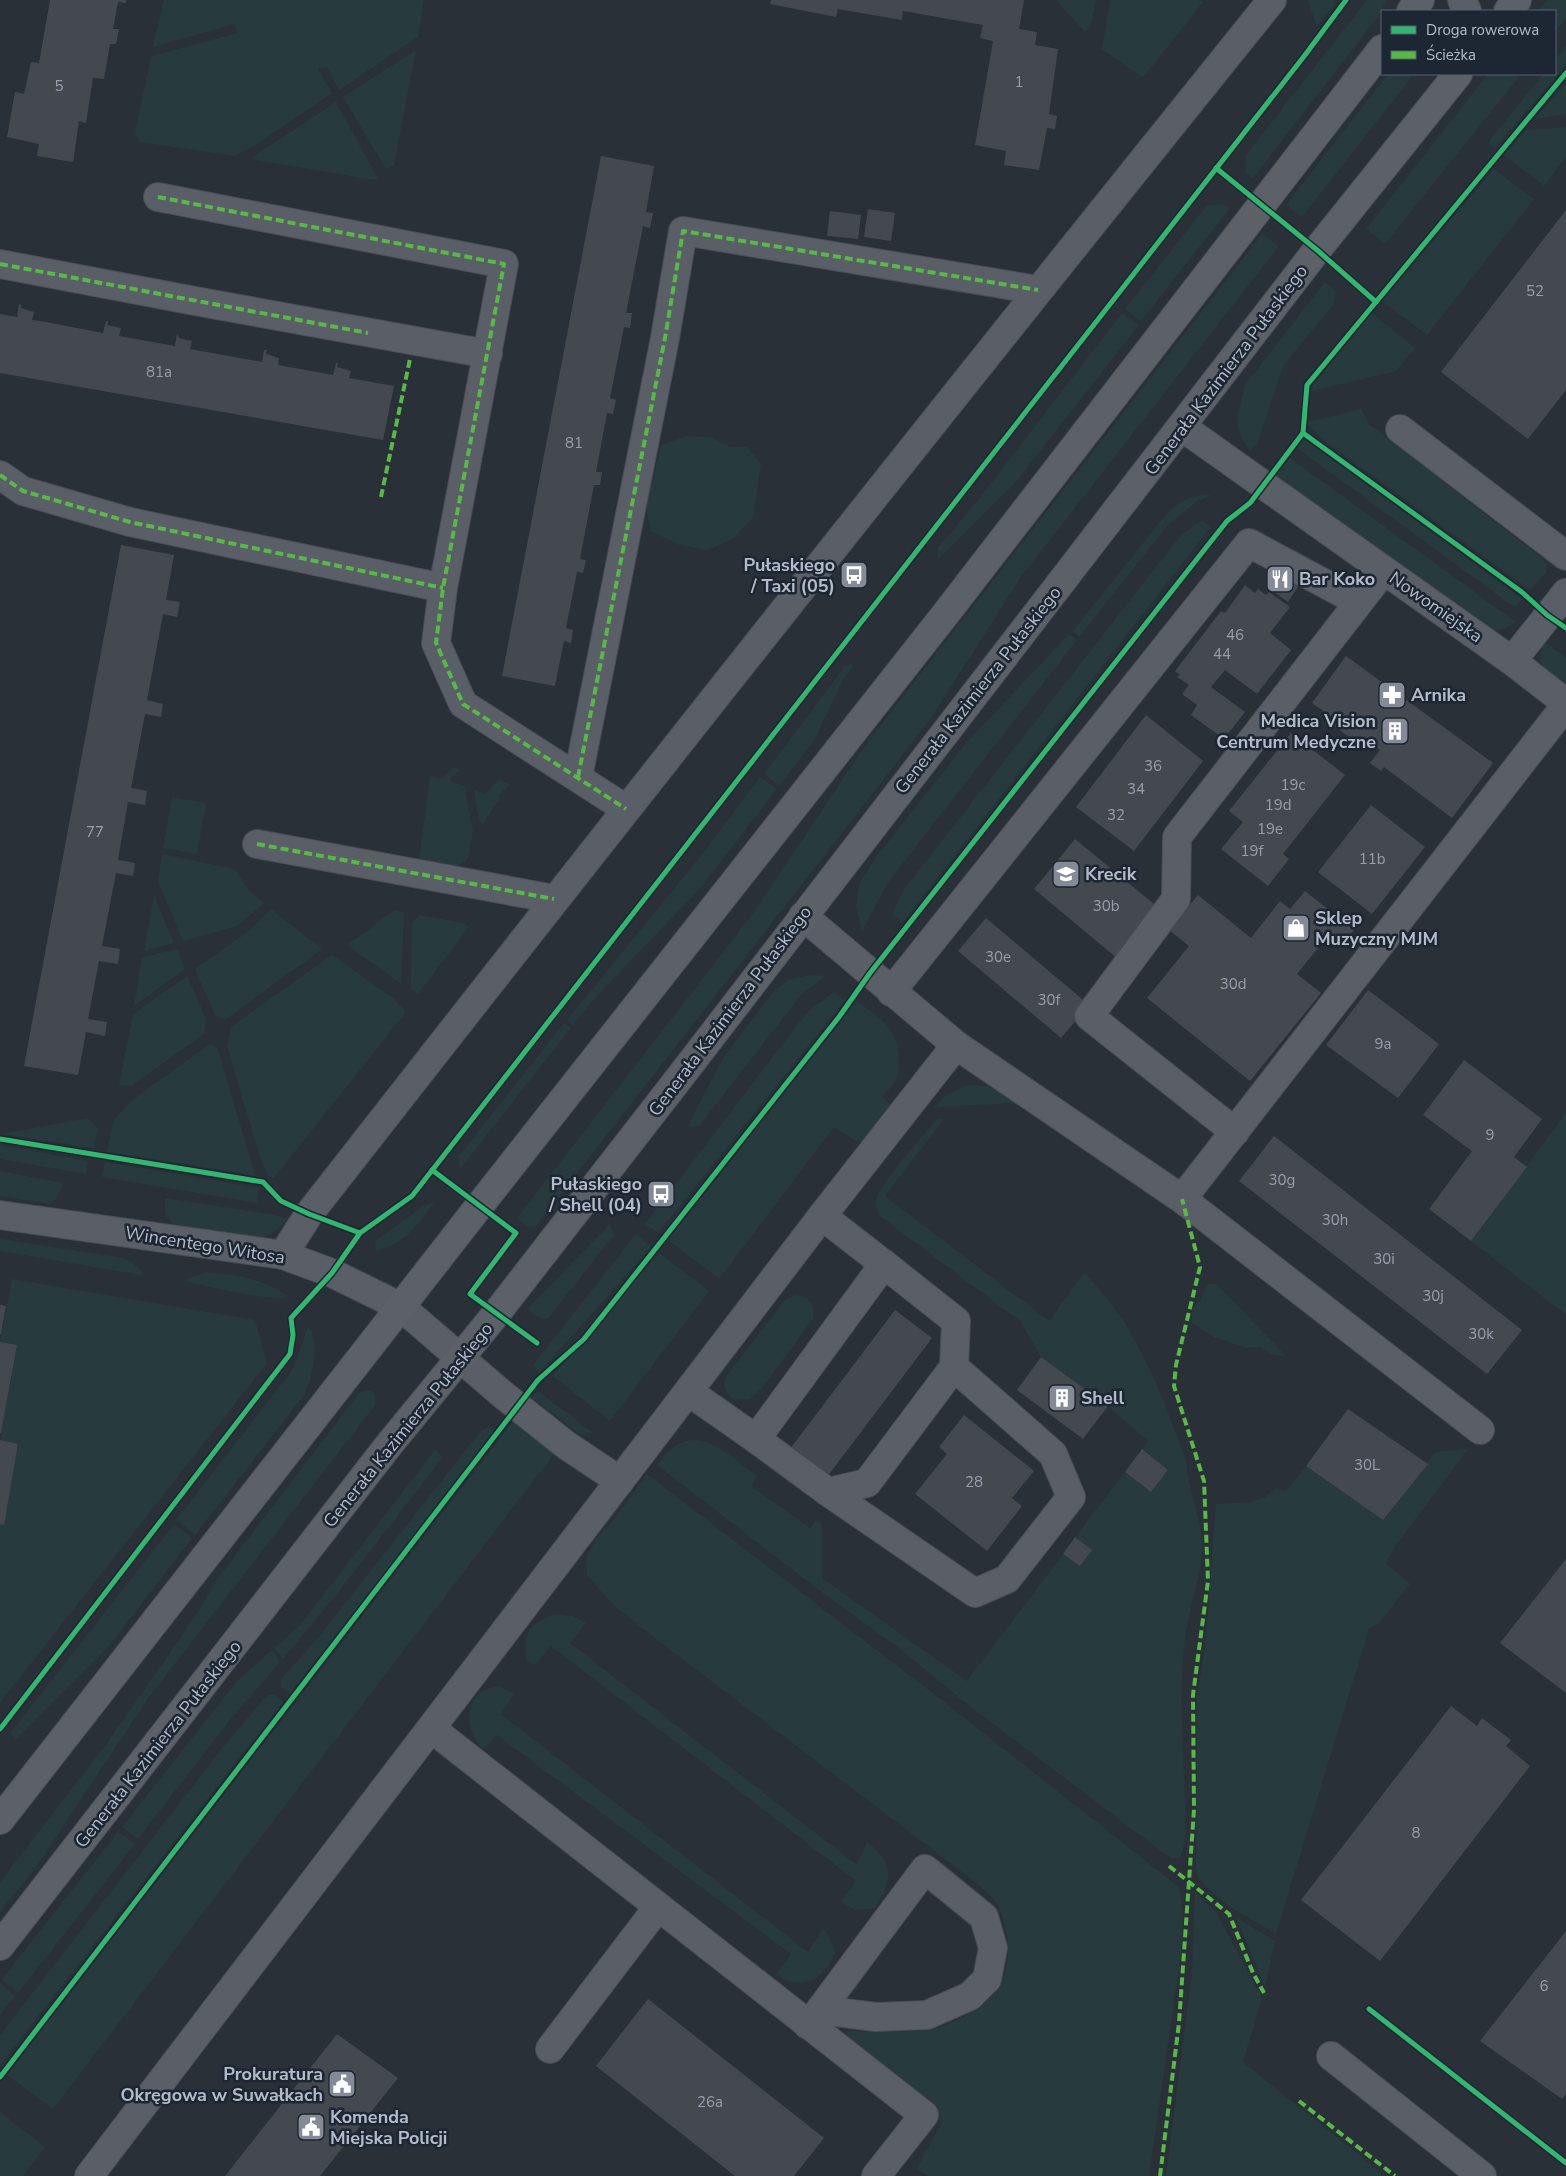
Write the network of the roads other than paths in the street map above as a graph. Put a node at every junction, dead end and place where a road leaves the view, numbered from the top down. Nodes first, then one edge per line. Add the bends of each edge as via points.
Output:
1 (1272, 0) edge
2 (1420, 0) edge
3 (1517, 0) edge
4 (1412, 10) edge
5 (1509, 10) edge
6 (1381, 50) edge
7 (1457, 75) edge
8 (158, 197) dead end
9 (0, 264) edge
10 (1038, 290) junction
11 (488, 354) junction
12 (1182, 428) junction
13 (1400, 429) dead end
14 (0, 474) edge
15 (1566, 556) edge
16 (1384, 570) junction
17 (443, 588) junction
18 (1566, 593) edge
19 (1359, 602) junction
20 (1512, 661) junction
21 (1566, 704) edge
22 (578, 778) junction
23 (626, 809) junction
24 (256, 844) dead end
25 (554, 899) junction
26 (803, 916) junction
27 (891, 992) junction
28 (956, 1045) junction
29 (1235, 1132) junction
30 (1182, 1199) junction
31 (0, 1215) edge
32 (822, 1216) junction
33 (283, 1255) junction
34 (884, 1264) junction
35 (401, 1307) junction
36 (460, 1356) junction
37 (954, 1367) junction
38 (689, 1392) junction
39 (1480, 1430) dead end
40 (756, 1440) junction
41 (620, 1482) junction
42 (828, 1492) junction
43 (432, 1729) junction
44 (0, 1820) edge
45 (658, 1907) junction
46 (0, 1946) edge
47 (814, 2018) junction
48 (550, 2050) dead end
49 (1331, 2056) dead end
50 (89, 2176) edge
51 (876, 2176) edge
52 (1482, 2176) edge

1 - 10 street
2 - 4 main road
3 - 5 main road
6 - 35 main road via 944,616
7 - 12 main road, Generała Kazimierza Pułaskiego via 1317,250
8 - 11 street via 504,264
9 - 11 street
10 - 22 street via 683,231
10 - 23 street
11 - 17 street
12 - 16 street, Nowomiejska
12 - 26 main road, Generała Kazimierza Pułaskiego
13 - 15 street
14 - 17 street via 23,491 130,522
16 - 19 street
16 - 20 street, Nowomiejska
17 - 22 street via 436,643 463,704
18 - 20 street
19 - 27 street via 1249,543
19 - 29 street via 1177,837 1176,899 1089,1016
20 - 21 street, Nowomiejska
21 - 29 street
22 - 23 street
23 - 25 street
24 - 25 street
25 - 33 street via 308,1214
26 - 27 street
26 - 36 main road, Generała Kazimierza Pułaskiego via 496,1314
27 - 28 street
28 - 30 street
28 - 32 street
29 - 30 street
30 - 39 street
31 - 33 street, Wincentego Witosa
32 - 34 street
32 - 38 street
33 - 35 street, Wincentego Witosa via 332,1273
34 - 37 street via 956,1321
34 - 40 street
35 - 36 street, Wincentego Witosa
35 - 44 main road
36 - 41 street, Wincentego Witosa via 566,1445
36 - 46 main road, Generała Kazimierza Pułaskiego
37 - 42 street via 867,1483
37 - 42 street via 1053,1454 1071,1497 1007,1579 975,1593
38 - 40 street
38 - 41 street
40 - 42 street
41 - 43 street
43 - 45 street
43 - 50 street
45 - 47 street
45 - 48 street
47 - 47 street via 925,1869 984,1917 993,1948 987,1978 970,1996 927,2015
47 - 51 street via 924,2115
49 - 52 street

